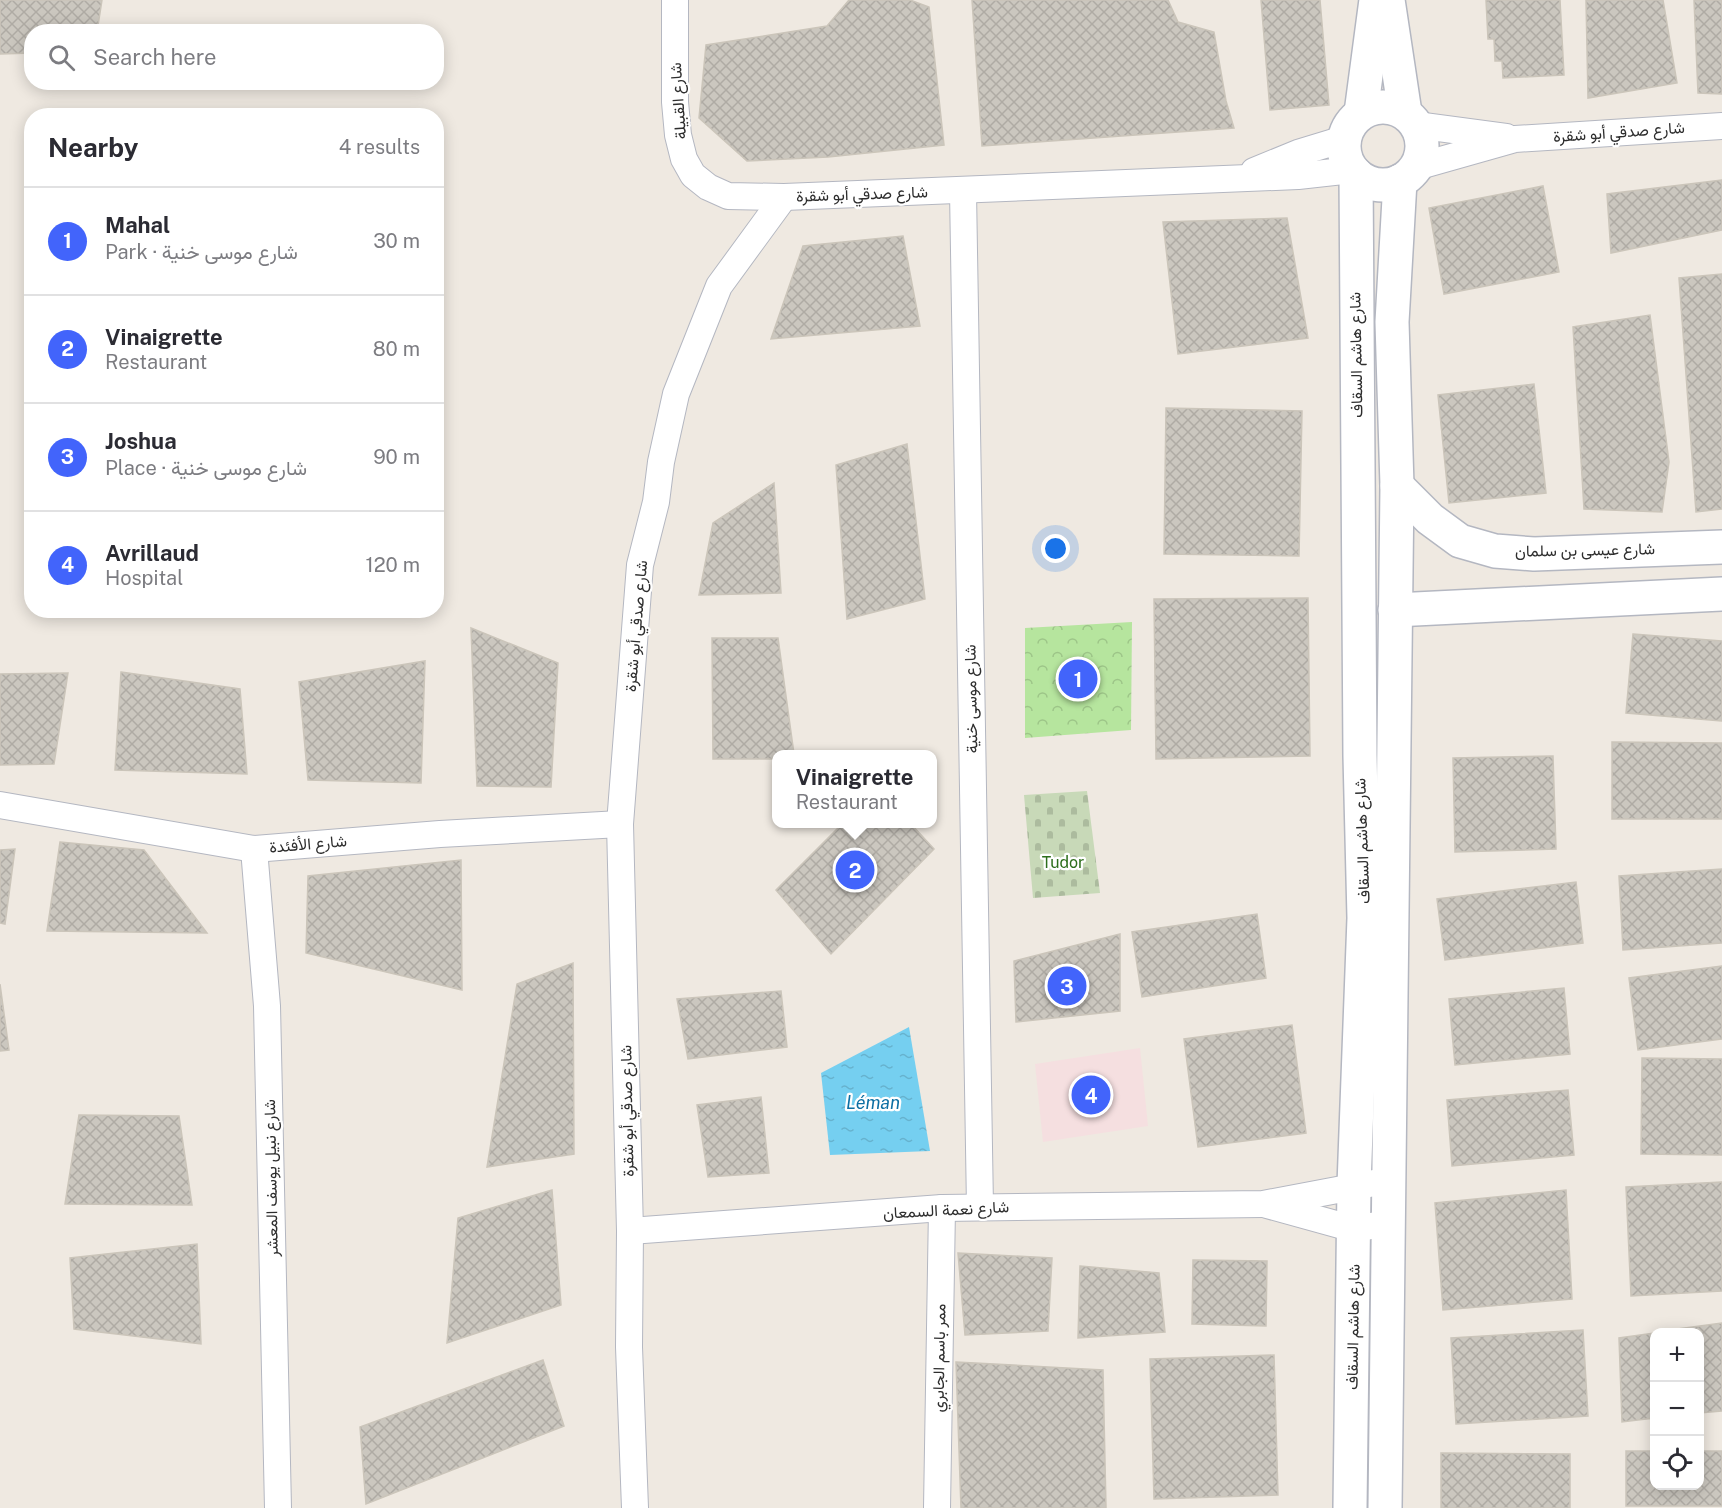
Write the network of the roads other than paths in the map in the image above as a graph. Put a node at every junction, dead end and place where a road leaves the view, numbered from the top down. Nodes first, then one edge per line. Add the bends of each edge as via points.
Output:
1 (675, 0) edge
2 (1376, 0) edge
3 (1388, 0) edge
4 (1411, 119) junction
5 (1722, 126) edge
6 (1515, 139) junction
7 (1353, 149) junction
8 (1408, 174) junction
9 (963, 191) junction
10 (784, 197) junction
11 (1397, 486) junction
12 (1722, 547) edge
13 (1722, 594) edge
14 (1395, 610) junction
15 (0, 805) edge
16 (620, 824) junction
17 (254, 849) junction
18 (1390, 1180) junction
19 (1354, 1185) junction
20 (1263, 1204) junction
21 (980, 1207) junction
22 (942, 1208) junction
23 (1388, 1223) junction
24 (1354, 1229) junction
25 (630, 1231) junction
26 (278, 1508) edge
27 (635, 1508) edge
28 (937, 1508) edge
29 (1350, 1508) edge
30 (1385, 1508) edge

1 - 10 street, شارع القبيلة via 675,102 678,135 688,167 708,187 728,196
2 - 7 street, شارع هاشم السقاف
3 - 4 street
4 - 6 street, شارع صدقي أبو شقرة
4 - 7 street via 1391,107 1376,107
4 - 8 street via 1422,138 1422,153
5 - 6 street, شارع صدقي أبو شقرة
6 - 8 street, شارع صدقي أبو شقرة
7 - 8 street via 1376,185
7 - 9 street, شارع صدقي أبو شقرة via 1298,153 1241,177
7 - 19 street, شارع هاشم السقاف via 1364,918
8 - 11 street, شارع هاشم السقاف via 1392,322
9 - 10 street, شارع صدقي أبو شقرة
9 - 21 street, شارع موسى خنية
10 - 16 street, شارع صدقي أبو شقرة via 719,286 676,394 667,428 656,502 640,565
11 - 12 street, شارع عيسى بن سلمان via 1430,519 1460,541 1495,550 1534,554
11 - 14 street, شارع هاشم السقاف
13 - 14 street
14 - 18 street, شارع هاشم السقاف
15 - 17 street, شارع الأفئدة
16 - 17 street, شارع الأفئدة
16 - 25 street, شارع صدقي أبو شقرة
17 - 26 street, شارع نبيل يوسف المعشر via 267,1006
18 - 19 street, شارع نعمة السمعان
18 - 23 street, شارع هاشم السقاف
19 - 20 street, شارع نعمة السمعان
19 - 24 street, شارع هاشم السقاف
20 - 21 street, شارع نعمة السمعان
20 - 24 street, شارع نعمة السمعان
21 - 22 street, شارع نعمة السمعان
22 - 25 street, شارع نعمة السمعان
22 - 28 street, ممر باسم الجابري
23 - 24 street, شارع نعمة السمعان
23 - 30 street, شارع هاشم السقاف
24 - 29 street, شارع هاشم السقاف
25 - 27 street, شارع صدقي أبو شقرة via 629,1347

